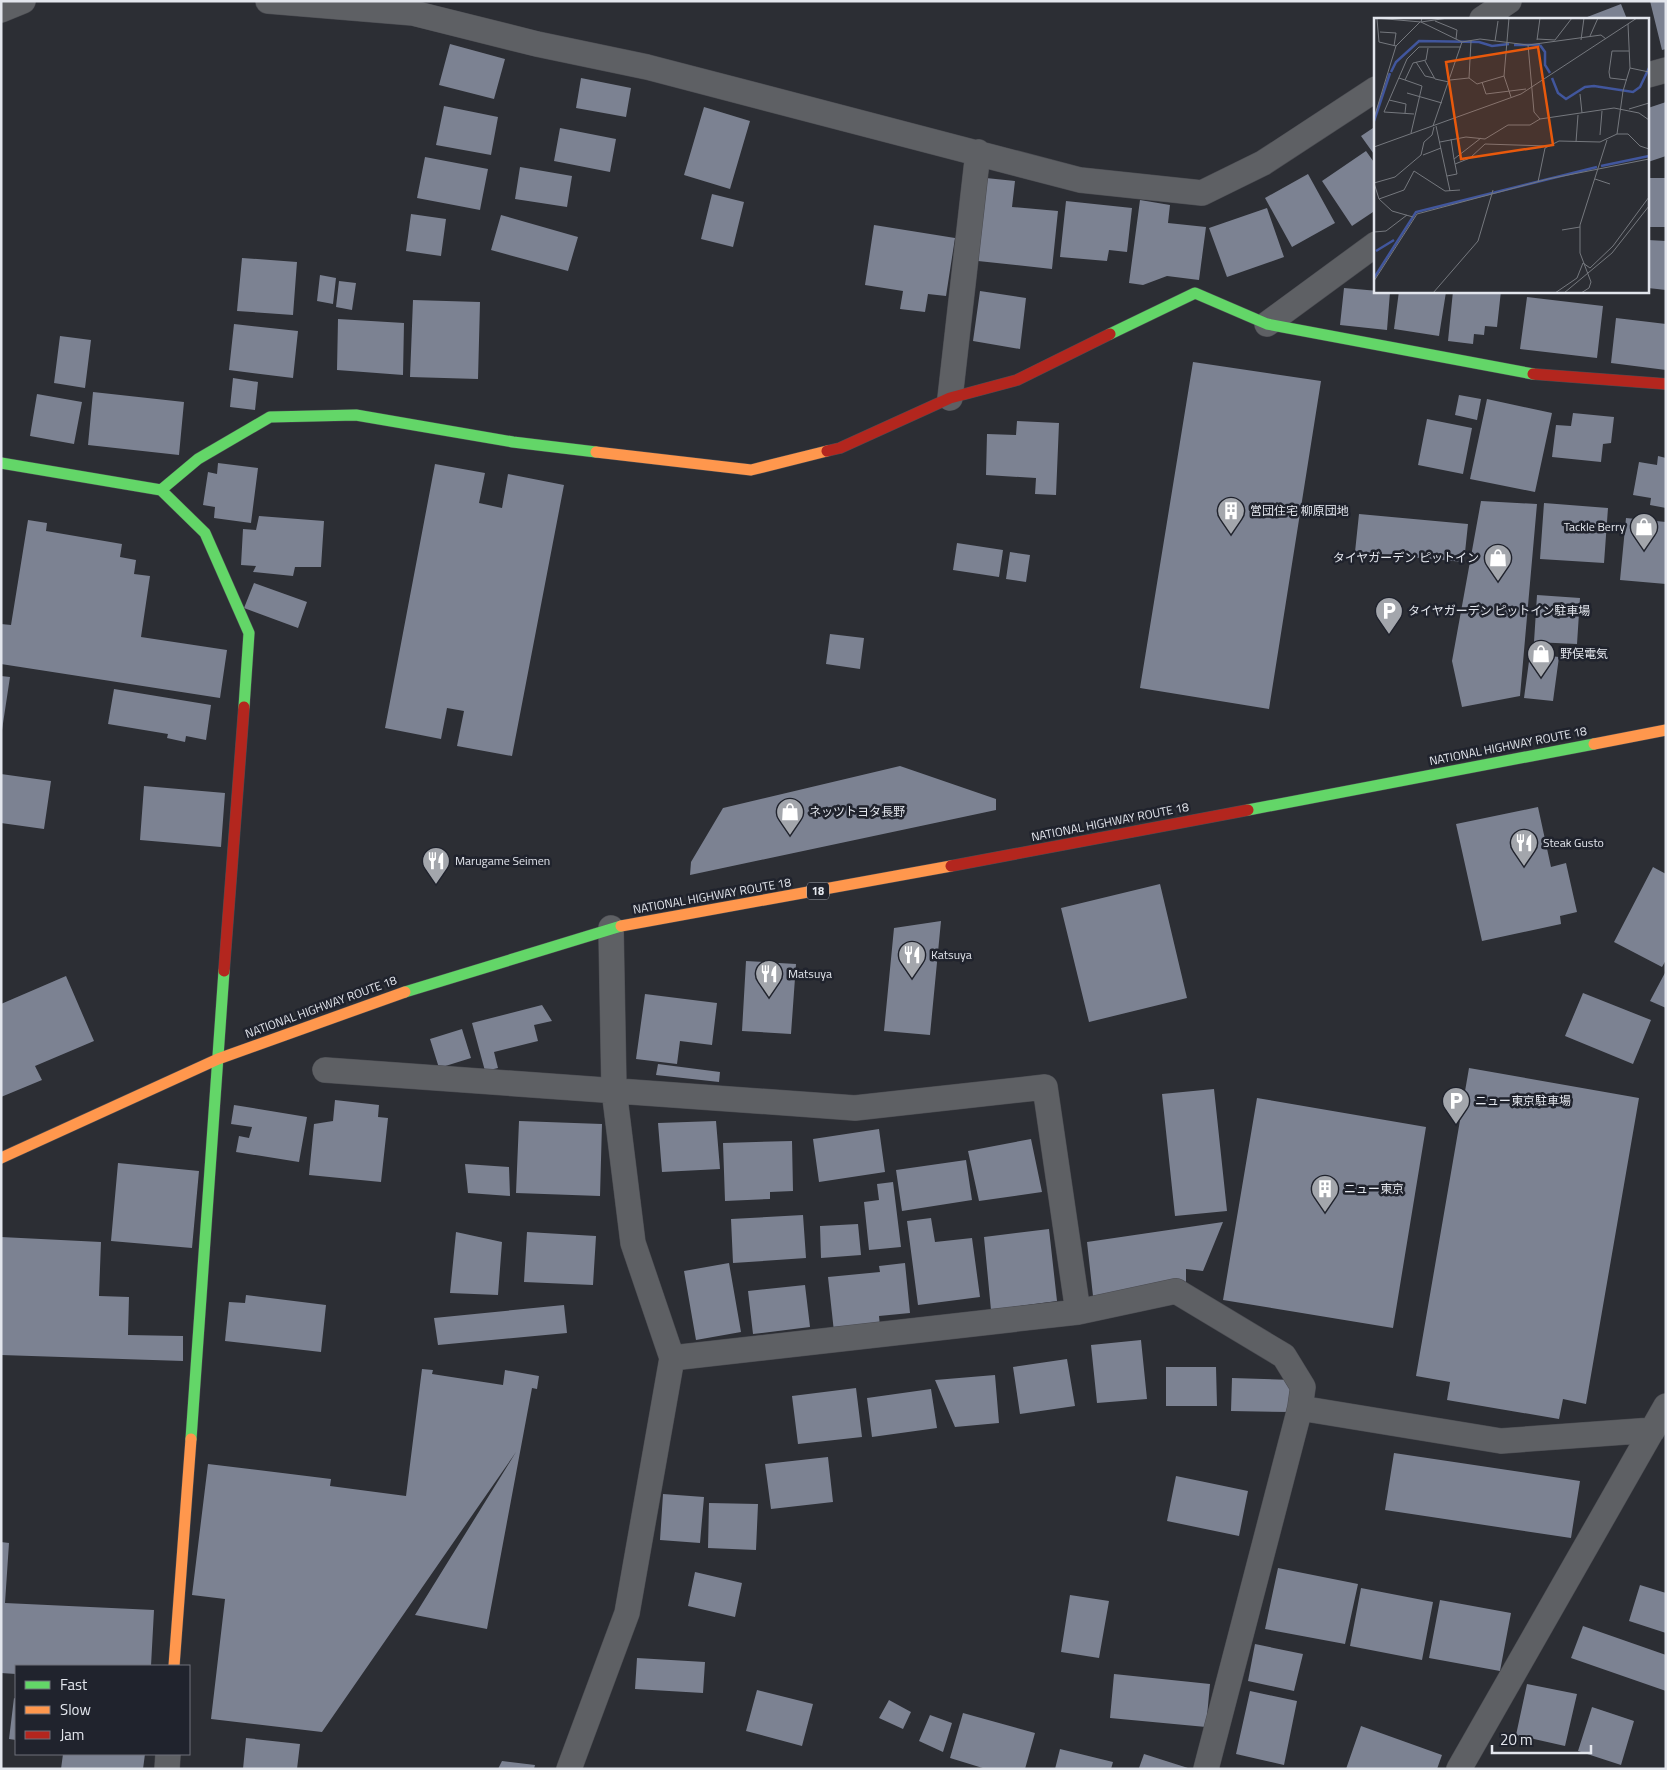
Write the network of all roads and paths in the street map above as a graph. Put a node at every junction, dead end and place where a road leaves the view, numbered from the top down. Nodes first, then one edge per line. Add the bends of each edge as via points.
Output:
1 (23, 1) edge
2 (268, 1) edge
3 (1509, 1) edge
4 (1, 10) edge
5 (1484, 18) edge
6 (1666, 70) edge
7 (1650, 75) edge
8 (1374, 90) edge
9 (978, 152) junction
10 (1374, 245) edge
11 (1267, 324) junction
12 (1666, 384) edge
13 (950, 398) junction
14 (1, 463) edge
15 (160, 490) junction
16 (1666, 730) edge
17 (611, 928) junction
18 (218, 1059) junction
19 (325, 1070) dead end
20 (614, 1090) junction
21 (1, 1158) edge
22 (1078, 1312) junction
23 (672, 1358) junction
24 (1666, 1406) edge
25 (1300, 1408) junction
26 (1653, 1430) junction
27 (174, 1665) edge
28 (168, 1755) edge
29 (167, 1769) edge
30 (569, 1769) edge
31 (1206, 1769) edge
32 (1459, 1769) edge

1 - 4 street
2 - 9 street via 413,12 537,44 647,67
3 - 5 street
6 - 7 street
8 - 9 street via 1263,163 1202,192 1080,180
9 - 13 street
10 - 11 street
11 - 12 main road via 1530,374
11 - 13 main road via 1194,294 1017,380
13 - 15 main road via 840,448 751,470 513,442 356,415 270,418 198,459
14 - 15 main road
15 - 18 main road via 205,533 249,633
16 - 17 main road, NATIONAL HIGHWAY ROUTE 18 / 18
17 - 18 main road, NATIONAL HIGHWAY ROUTE 18 / 18 via 431,982
17 - 20 street
18 - 21 main road, NATIONAL HIGHWAY ROUTE 18 / 18
18 - 27 main road
19 - 20 street
20 - 22 street via 855,1108 1045,1087
20 - 23 street via 633,1243
22 - 23 street
22 - 25 street via 1176,1292 1284,1356 1303,1387
23 - 30 street via 627,1613
24 - 26 street
25 - 26 street via 1500,1441
25 - 31 street
26 - 32 street
28 - 29 street

